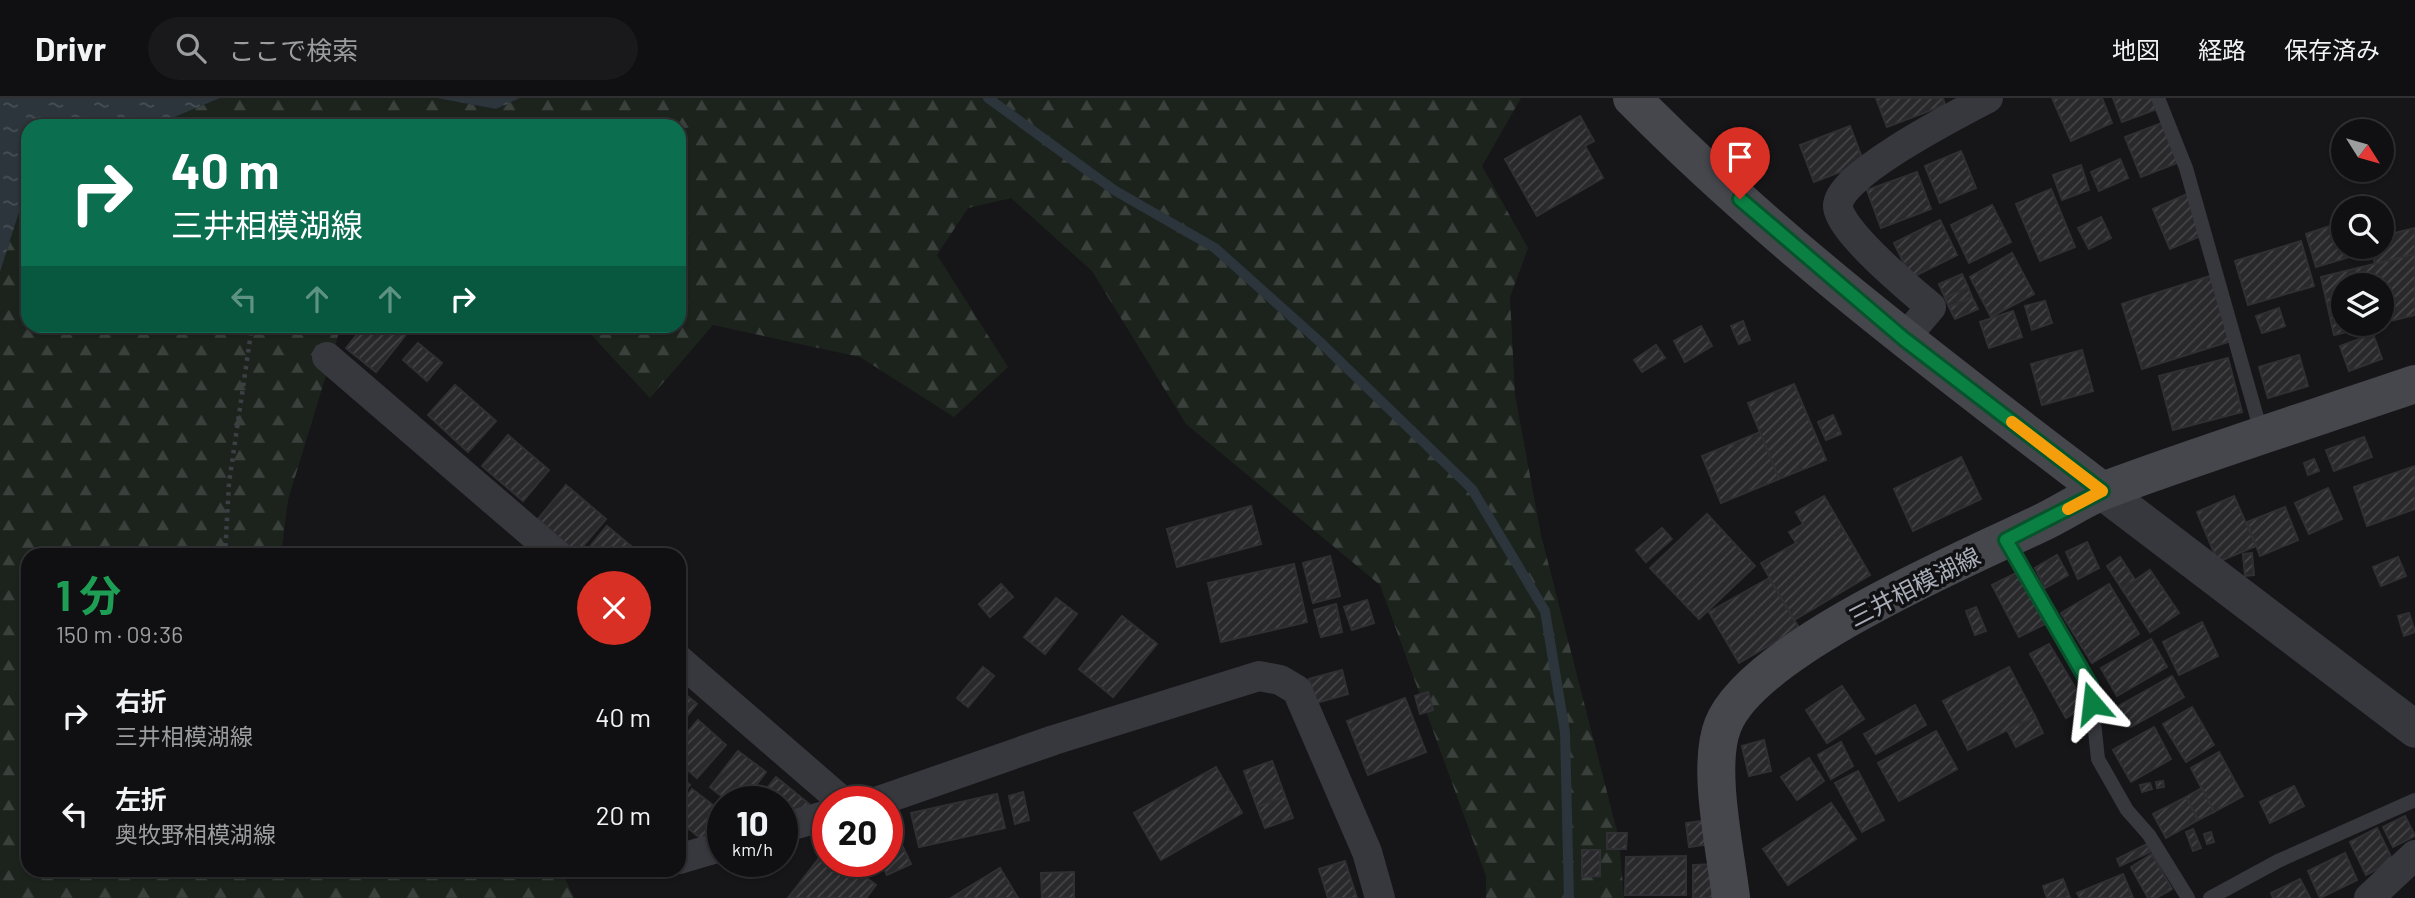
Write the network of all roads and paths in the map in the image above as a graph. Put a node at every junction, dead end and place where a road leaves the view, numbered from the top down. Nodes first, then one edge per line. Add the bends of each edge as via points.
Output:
1 (1632, 98) edge
2 (1988, 98) edge
3 (2158, 98) edge
4 (251, 333) edge
5 (1904, 339) junction
6 (327, 357) dead end
7 (2415, 384) edge
8 (2263, 436) junction
9 (2102, 491) junction
10 (2006, 540) junction
11 (226, 548) edge
12 (549, 548) edge
13 (686, 666) edge
14 (2415, 729) edge
15 (825, 786) edge
16 (903, 793) edge
17 (2415, 800) edge
18 (707, 851) edge
19 (2415, 855) edge
20 (686, 857) edge
21 (1380, 898) edge
22 (1731, 898) edge
23 (2188, 898) edge
24 (2210, 898) edge
25 (2369, 898) edge

1 - 5 main road via 1720,181
2 - 5 street via 1882,158 1840,195 1837,207 1844,221 1882,265 1931,307
3 - 8 lane via 2186,168
4 - 11 path via 229,483
5 - 9 main road
6 - 12 street
7 - 8 main road, 三井相模湖線
8 - 9 main road, 三井相模湖線
9 - 10 main road, 三井相模湖線
9 - 14 street
10 - 22 main road, 三井相模湖線 via 1823,632 1784,658 1733,707 1723,725 1716,775
10 - 23 lane via 2090,685 2098,760
13 - 15 street
16 - 21 street via 1259,676 1280,680 1297,690 1319,737 1367,852
17 - 24 lane via 2278,861
18 - 20 street
19 - 25 street

